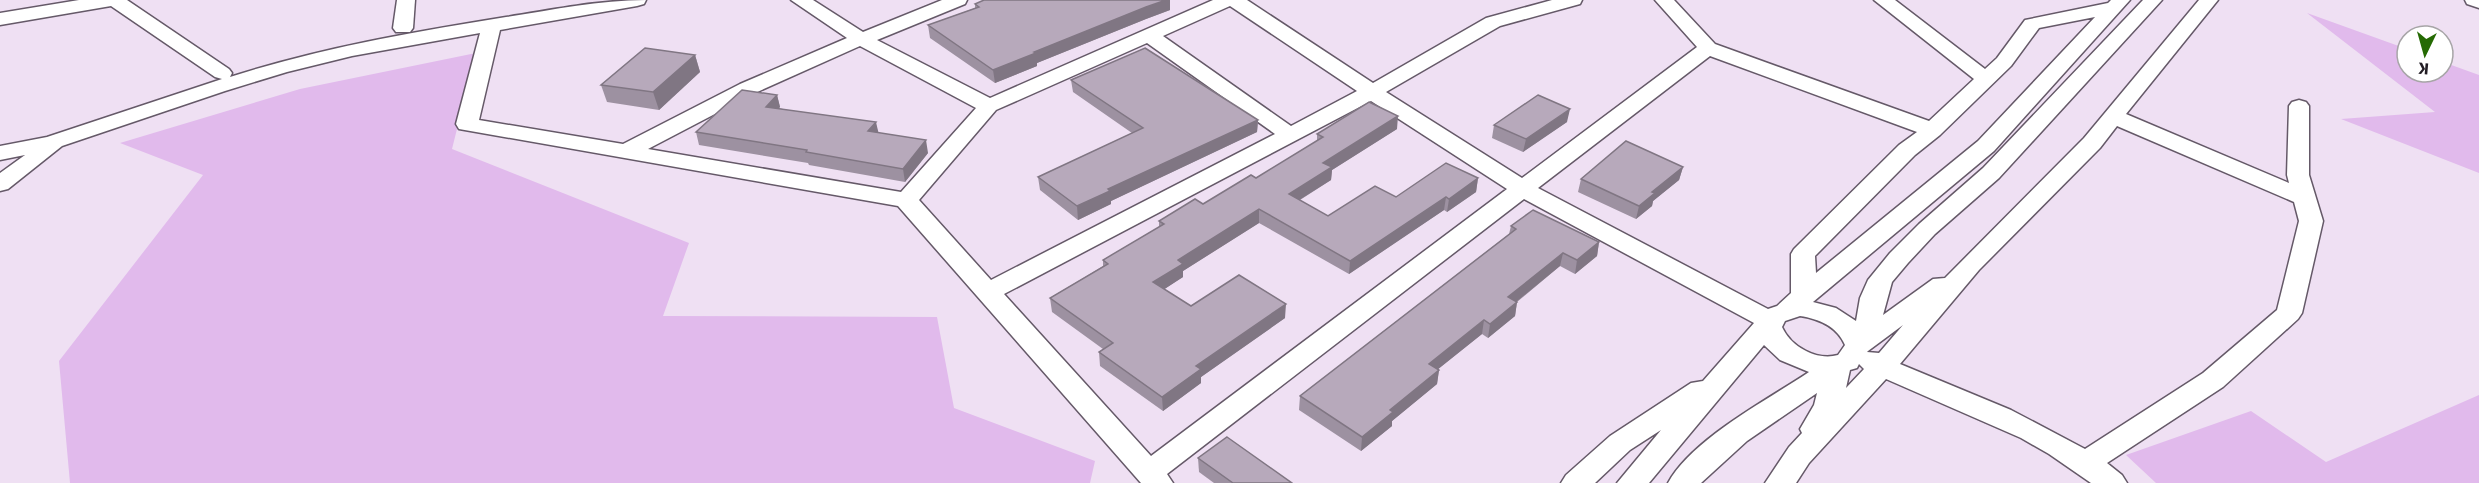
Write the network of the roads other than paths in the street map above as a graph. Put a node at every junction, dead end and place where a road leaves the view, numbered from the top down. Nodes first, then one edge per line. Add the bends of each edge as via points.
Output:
1 (114, 0) edge
2 (406, 0) edge
3 (574, 0) edge
4 (637, 0) edge
5 (800, 0) edge
6 (958, 0) edge
7 (1228, 0) edge
8 (1234, 0) edge
9 (1573, 0) edge
10 (1664, 0) edge
11 (1883, 0) edge
12 (2054, 0) edge
13 (2153, 0) edge
14 (2209, 0) edge
15 (2474, 0) edge
16 (2479, 2) edge
17 (2117, 4) edge
18 (0, 19) edge
19 (2032, 24) junction
20 (491, 26) junction
21 (403, 28) junction
22 (1149, 35) junction
23 (861, 39) junction
24 (1708, 48) junction
25 (222, 73) junction
26 (1986, 79) junction
27 (1372, 92) junction
28 (988, 106) junction
29 (2299, 106) dead end
30 (2112, 116) junction
31 (1932, 130) junction
32 (1290, 135) junction
33 (0, 140) edge
34 (60, 140) junction
35 (626, 152) junction
36 (0, 153) edge
37 (0, 184) edge
38 (1523, 189) junction
39 (2304, 198) junction
40 (906, 200) junction
41 (1970, 265) junction
42 (988, 292) junction
43 (1787, 308) junction
44 (1851, 354) junction
45 (1882, 367) junction
46 (1721, 378) junction
47 (1799, 455) junction
48 (2087, 462) junction
49 (1153, 478) edge
50 (1576, 483) edge
51 (1632, 483) edge
52 (1683, 483) edge
53 (1780, 483) edge
54 (2112, 483) edge

1 - 18 street
1 - 25 street
2 - 21 street
3 - 21 street
4 - 20 street
5 - 23 street
6 - 23 street
7 - 22 street
8 - 27 street
9 - 27 street via 1493,22
10 - 24 street
11 - 26 street
12 - 19 street
13 - 44 street via 1991,173 1927,229 1880,280 1869,321
14 - 30 street
15 - 16 street
17 - 19 street
17 - 43 street via 1986,146
19 - 26 street
20 - 34 street via 304,61
20 - 35 street via 467,124
21 - 25 street
22 - 28 street
22 - 32 street
23 - 28 street
23 - 35 street via 683,118
24 - 31 street
24 - 38 street
25 - 33 street
26 - 31 street
27 - 32 street
27 - 38 street
28 - 40 street
29 - 39 street via 2298,176
30 - 39 street
30 - 41 street via 2092,142
31 - 43 street via 1803,254
32 - 42 street
34 - 36 street
34 - 37 street
35 - 40 street
38 - 43 street
38 - 49 street
39 - 48 street via 2311,221 2289,314 2213,380
40 - 42 street
41 - 44 street
41 - 45 street
42 - 49 street
43 - 44 street via 1826,313 1849,328
43 - 44 street via 1769,330 1772,339 1793,357 1808,363
43 - 46 street
44 - 45 street
44 - 47 street
44 - 52 street via 1739,432 1699,464
45 - 47 street
45 - 48 street via 2005,419
46 - 50 street via 1620,443
46 - 51 street
47 - 53 street
48 - 54 street

